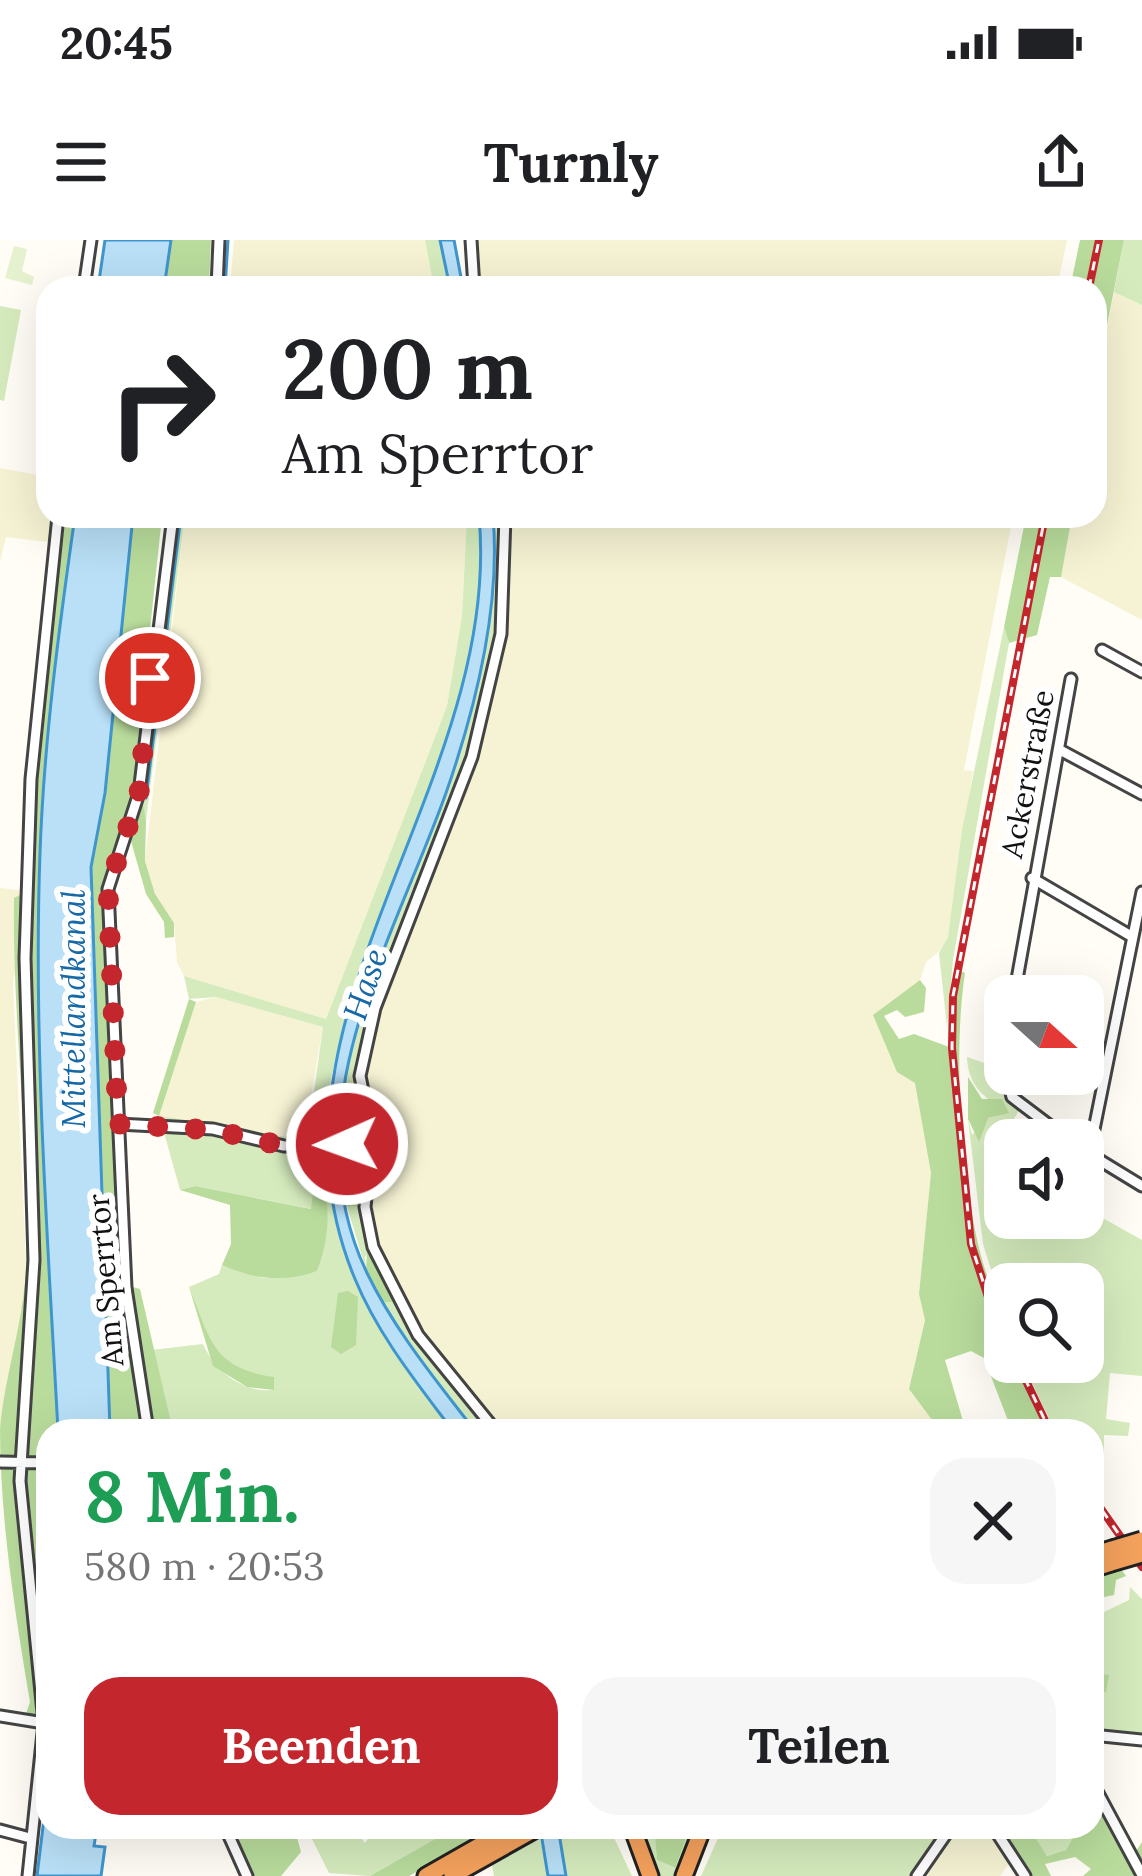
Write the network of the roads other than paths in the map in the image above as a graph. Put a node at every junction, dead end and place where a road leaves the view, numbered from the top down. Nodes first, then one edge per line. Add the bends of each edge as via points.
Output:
1 (91, 240) edge
2 (219, 240) edge
3 (471, 240) edge
4 (86, 276) edge
5 (218, 276) edge
6 (473, 276) edge
7 (57, 528) edge
8 (172, 528) edge
9 (504, 528) edge
10 (1102, 650) dead end
11 (1142, 672) edge
12 (1071, 679) dead end
13 (1060, 750) junction
14 (1142, 794) edge
15 (1032, 878) junction
16 (1142, 892) edge
17 (1131, 936) junction
18 (1017, 975) edge
19 (1011, 1095) edge
20 (1041, 1119) edge
21 (1093, 1119) edge
22 (118, 1124) junction
23 (373, 1146) junction
24 (1104, 1163) edge
25 (1142, 1186) edge
26 (146, 1419) edge
27 (486, 1419) edge
28 (21, 1461) junction
29 (0, 1462) edge
30 (36, 1462) edge
31 (1142, 1540) edge
32 (1104, 1554) edge
33 (1142, 1554) edge
34 (1111, 1556) junction
35 (1104, 1561) edge
36 (36, 1632) edge
37 (0, 1716) edge
38 (36, 1722) edge
39 (1104, 1736) edge
40 (1142, 1740) edge
41 (36, 1789) edge
42 (1104, 1804) edge
43 (0, 1830) edge
44 (30, 1838) junction
45 (230, 1839) edge
46 (496, 1839) edge
47 (511, 1839) edge
48 (636, 1839) edge
49 (698, 1839) edge
50 (942, 1839) edge
51 (1002, 1839) edge
52 (477, 1854) junction
53 (1142, 1875) edge
54 (28, 1876) edge
55 (247, 1876) edge
56 (426, 1876) edge
57 (452, 1876) edge
58 (650, 1876) edge
59 (684, 1876) edge
60 (916, 1876) edge
61 (1025, 1876) edge

1 - 4 street
2 - 5 street
3 - 6 street
7 - 28 street via 31,779 24,974 34,1260
8 - 22 street, Am Sperrtor via 139,793 108,889
9 - 23 street via 500,634 472,757 360,1061
10 - 11 street
12 - 13 street, Ackerstraße
13 - 14 street
13 - 15 street, Ackerstraße
15 - 17 street, Ackerstraße
15 - 18 street, Ackerstraße
16 - 17 street
17 - 21 street
19 - 20 street
22 - 23 street via 164,1124 268,1144
22 - 26 street, Am Sperrtor via 125,1288
23 - 27 street via 365,1207 374,1247 418,1335
24 - 25 street
28 - 29 street
28 - 30 street
28 - 36 street
31 - 34 highway, bridge
32 - 34 highway
33 - 34 highway, bridge
34 - 35 highway
37 - 38 street
39 - 40 street
41 - 44 street
42 - 53 street
43 - 44 street
44 - 54 street
45 - 55 street
46 - 52 highway
47 - 52 highway
48 - 58 highway
49 - 59 highway
50 - 60 street
51 - 61 street
52 - 56 highway
52 - 57 highway

